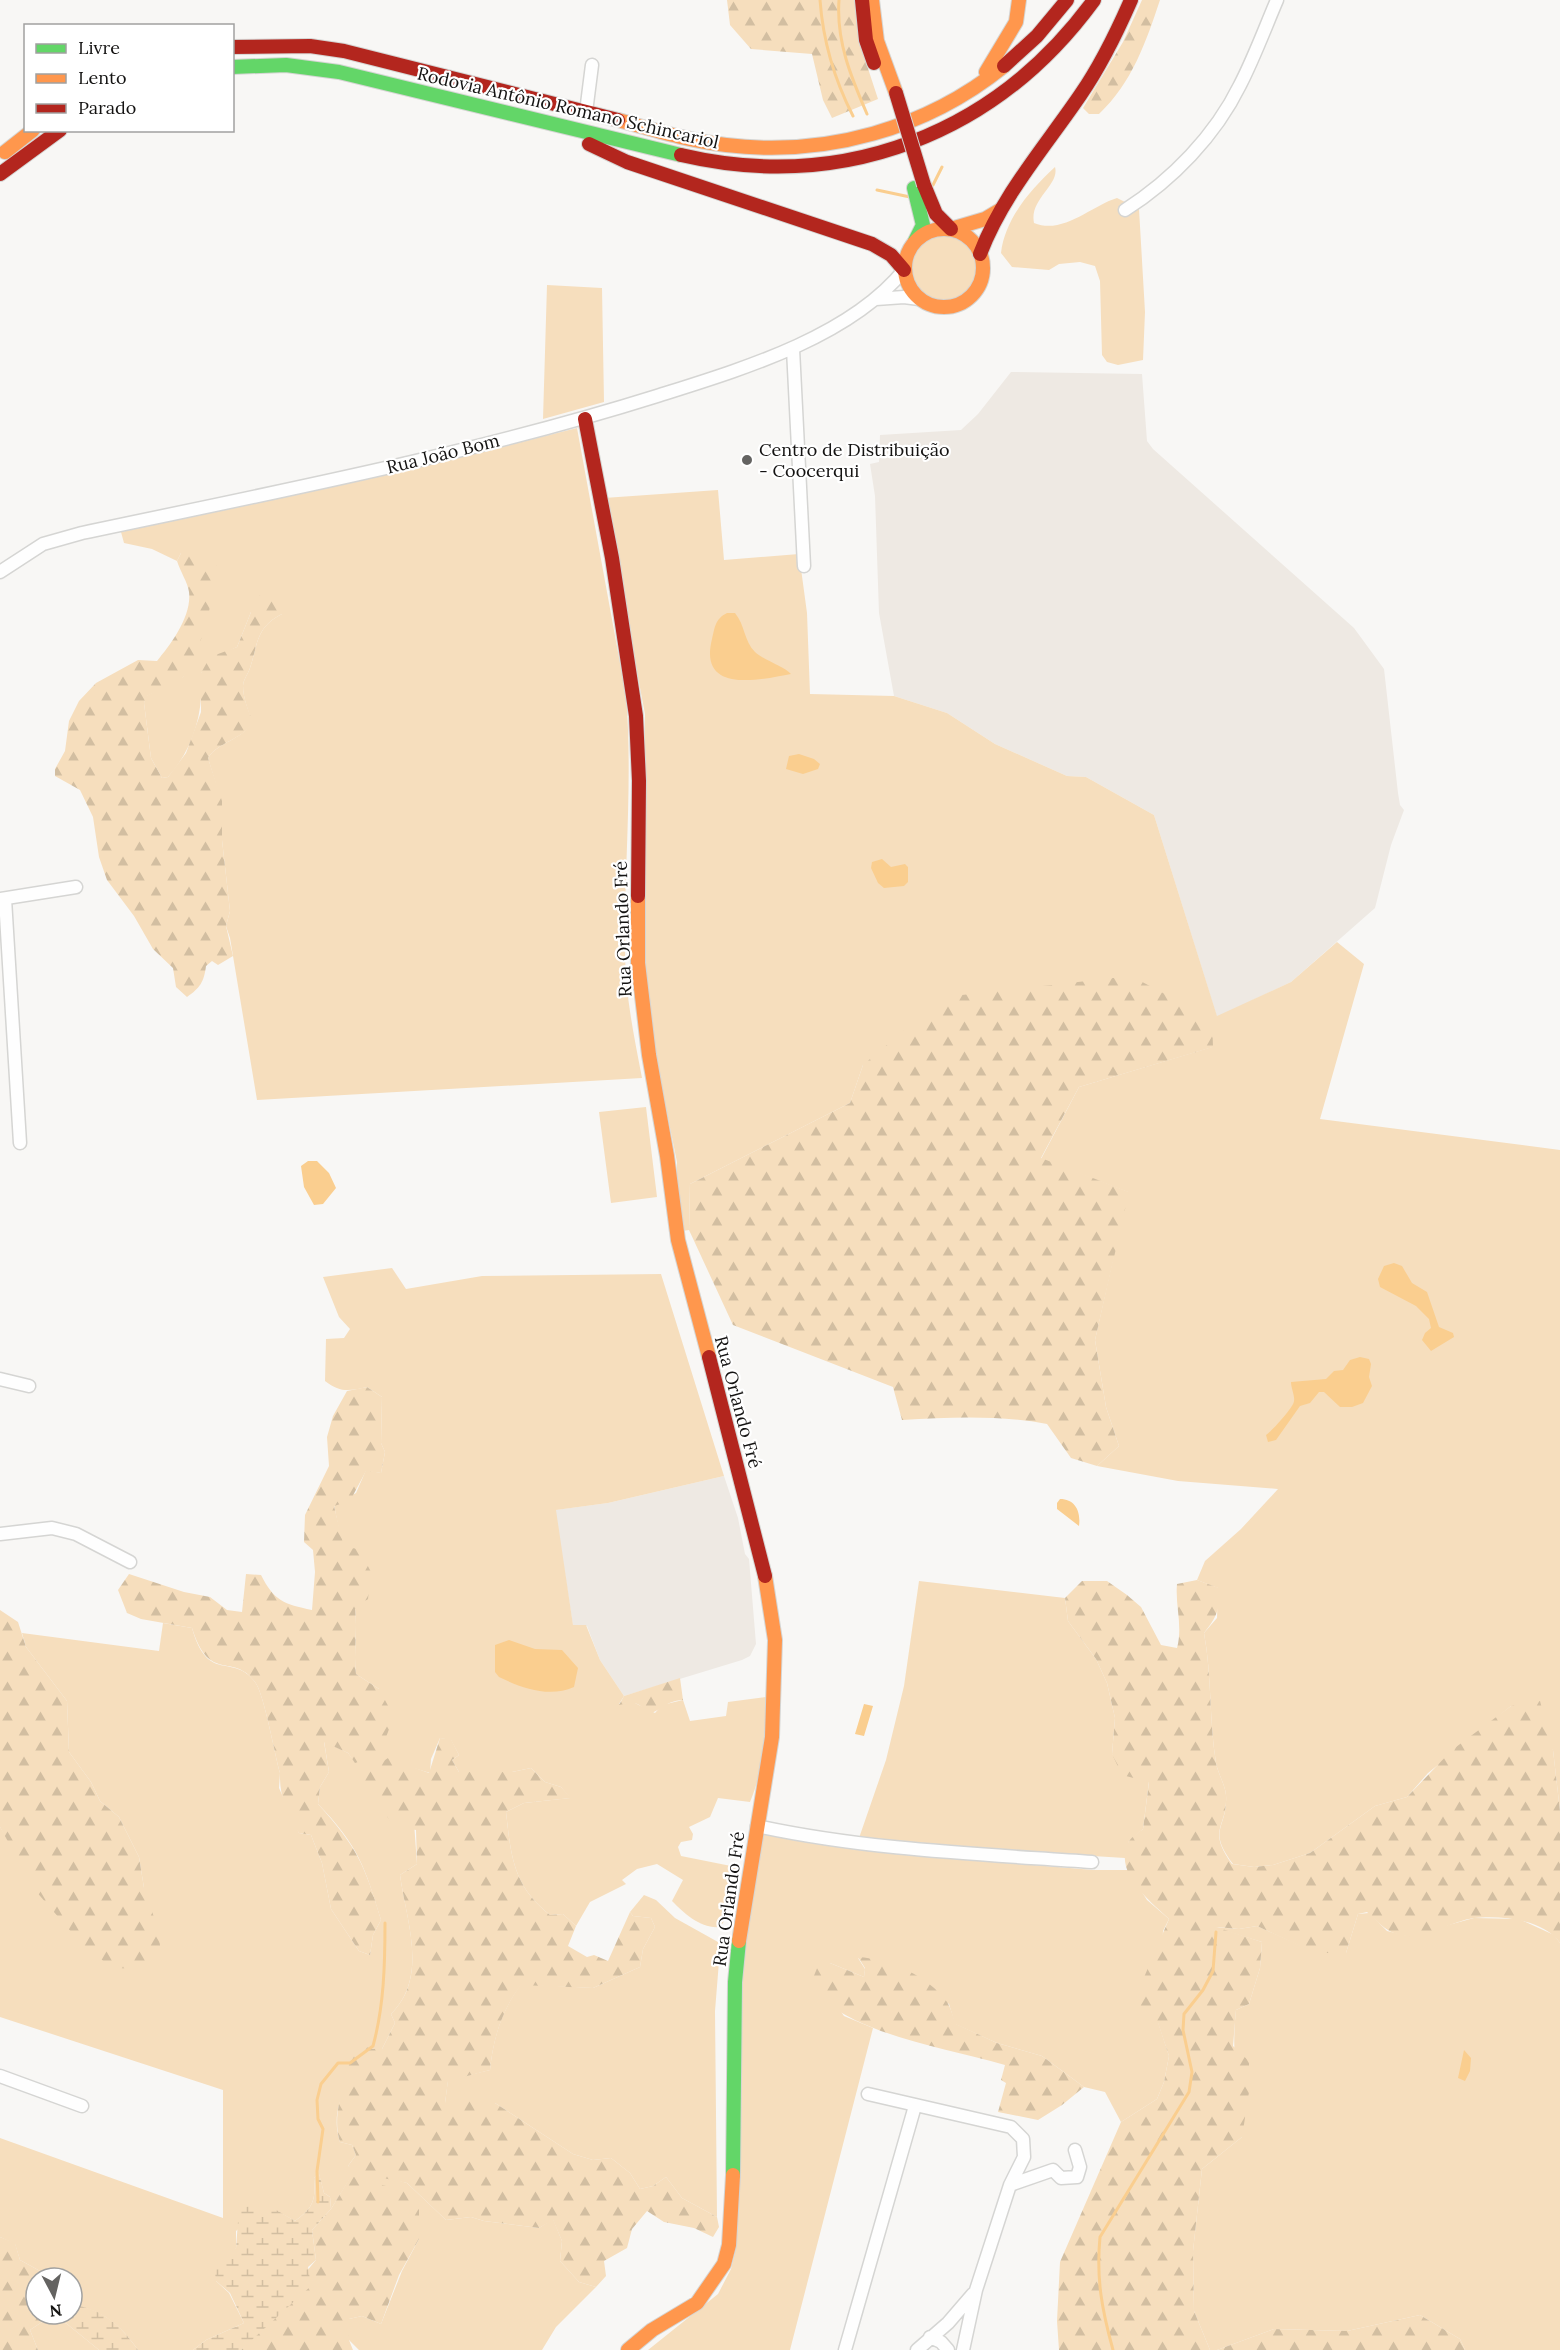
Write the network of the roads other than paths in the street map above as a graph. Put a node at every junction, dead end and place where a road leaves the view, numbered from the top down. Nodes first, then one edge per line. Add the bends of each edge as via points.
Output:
1 (862, 0) edge
2 (872, 0) edge
3 (1019, 0) edge
4 (1067, 0) edge
5 (1094, 0) edge
6 (1131, 0) edge
7 (1277, 0) edge
8 (234, 47) edge
9 (592, 65) dead end
10 (234, 67) edge
11 (975, 89) junction
12 (891, 95) junction
13 (586, 112) junction
14 (556, 128) junction
15 (30, 132) edge
16 (57, 132) edge
17 (0, 156) edge
18 (0, 174) edge
19 (919, 186) junction
20 (1000, 209) junction
21 (1125, 210) dead end
22 (951, 229) junction
23 (913, 244) junction
24 (980, 254) junction
25 (904, 270) junction
26 (920, 298) junction
27 (875, 299) junction
28 (793, 349) junction
29 (585, 419) junction
30 (804, 566) dead end
31 (0, 572) edge
32 (76, 887) dead end
33 (2, 899) edge
34 (20, 1143) dead end
35 (0, 1379) edge
36 (29, 1386) dead end
37 (0, 1534) edge
38 (130, 1562) dead end
39 (758, 1826) junction
40 (1092, 1863) dead end
41 (0, 2076) edge
42 (868, 2094) dead end
43 (82, 2106) dead end
44 (915, 2106) junction
45 (1075, 2150) dead end
46 (1010, 2185) junction
47 (976, 2290) junction
48 (861, 2304) junction
49 (930, 2337) junction
50 (628, 2350) edge
51 (845, 2350) edge
52 (852, 2350) edge
53 (917, 2350) edge
54 (948, 2350) edge
55 (963, 2350) edge

1 - 12 main road via 866,40
2 - 12 main road via 877,41
3 - 11 main road via 1016,22
4 - 11 main road, Rodovia Antônio Romano Schincariol via 1022,52
5 - 14 main road, Rodovia Antônio Romano Schincariol via 1044,60 989,104 923,137 849,161 794,167 734,166
6 - 20 main road via 1083,92
7 - 21 street via 1240,87 1213,128 1153,192
8 - 13 main road, Rodovia Antônio Romano Schincariol via 310,46 344,51
9 - 13 street
10 - 14 main road, Rodovia Antônio Romano Schincariol via 297,66 354,75
11 - 13 main road, Rodovia Antônio Romano Schincariol via 941,110 871,137 816,147 744,147 660,132
12 - 19 main road, bridge
14 - 25 main road via 627,162 872,244 891,255
15 - 17 main road
16 - 18 main road
19 - 22 main road via 936,214
19 - 23 main road via 923,225
20 - 22 main road via 985,219
20 - 24 main road
22 - 23 main road via 928,232
22 - 24 main road via 965,235
23 - 25 main road
24 - 26 main road via 979,284 966,300 943,307
25 - 26 main road
25 - 27 street, Rua João Bom
26 - 27 street
27 - 28 street, Rua João Bom
28 - 29 street, Rua João Bom
28 - 30 street
29 - 31 street, Rua João Bom via 425,459 82,533 43,544
29 - 39 main road, Rua Orlando Fré via 612,558 636,716 638,963 649,1055 678,1240 762,1559 775,1640 772,1737
32 - 33 street
33 - 34 street
35 - 36 street
37 - 38 street via 52,1528 76,1534
39 - 40 street via 810,1838 863,1844
39 - 50 main road, Rua Orlando Fré via 741,1917 735,1982 729,2244 724,2264 697,2303 652,2330
41 - 43 street
42 - 44 street
44 - 46 street via 1011,2127 1023,2139 1024,2157
44 - 48 street
45 - 46 street via 1080,2167 1077,2177 1061,2178 1053,2170
46 - 47 street
47 - 49 street via 948,2323
47 - 55 street
48 - 51 street
48 - 52 street
49 - 53 street
49 - 54 street

